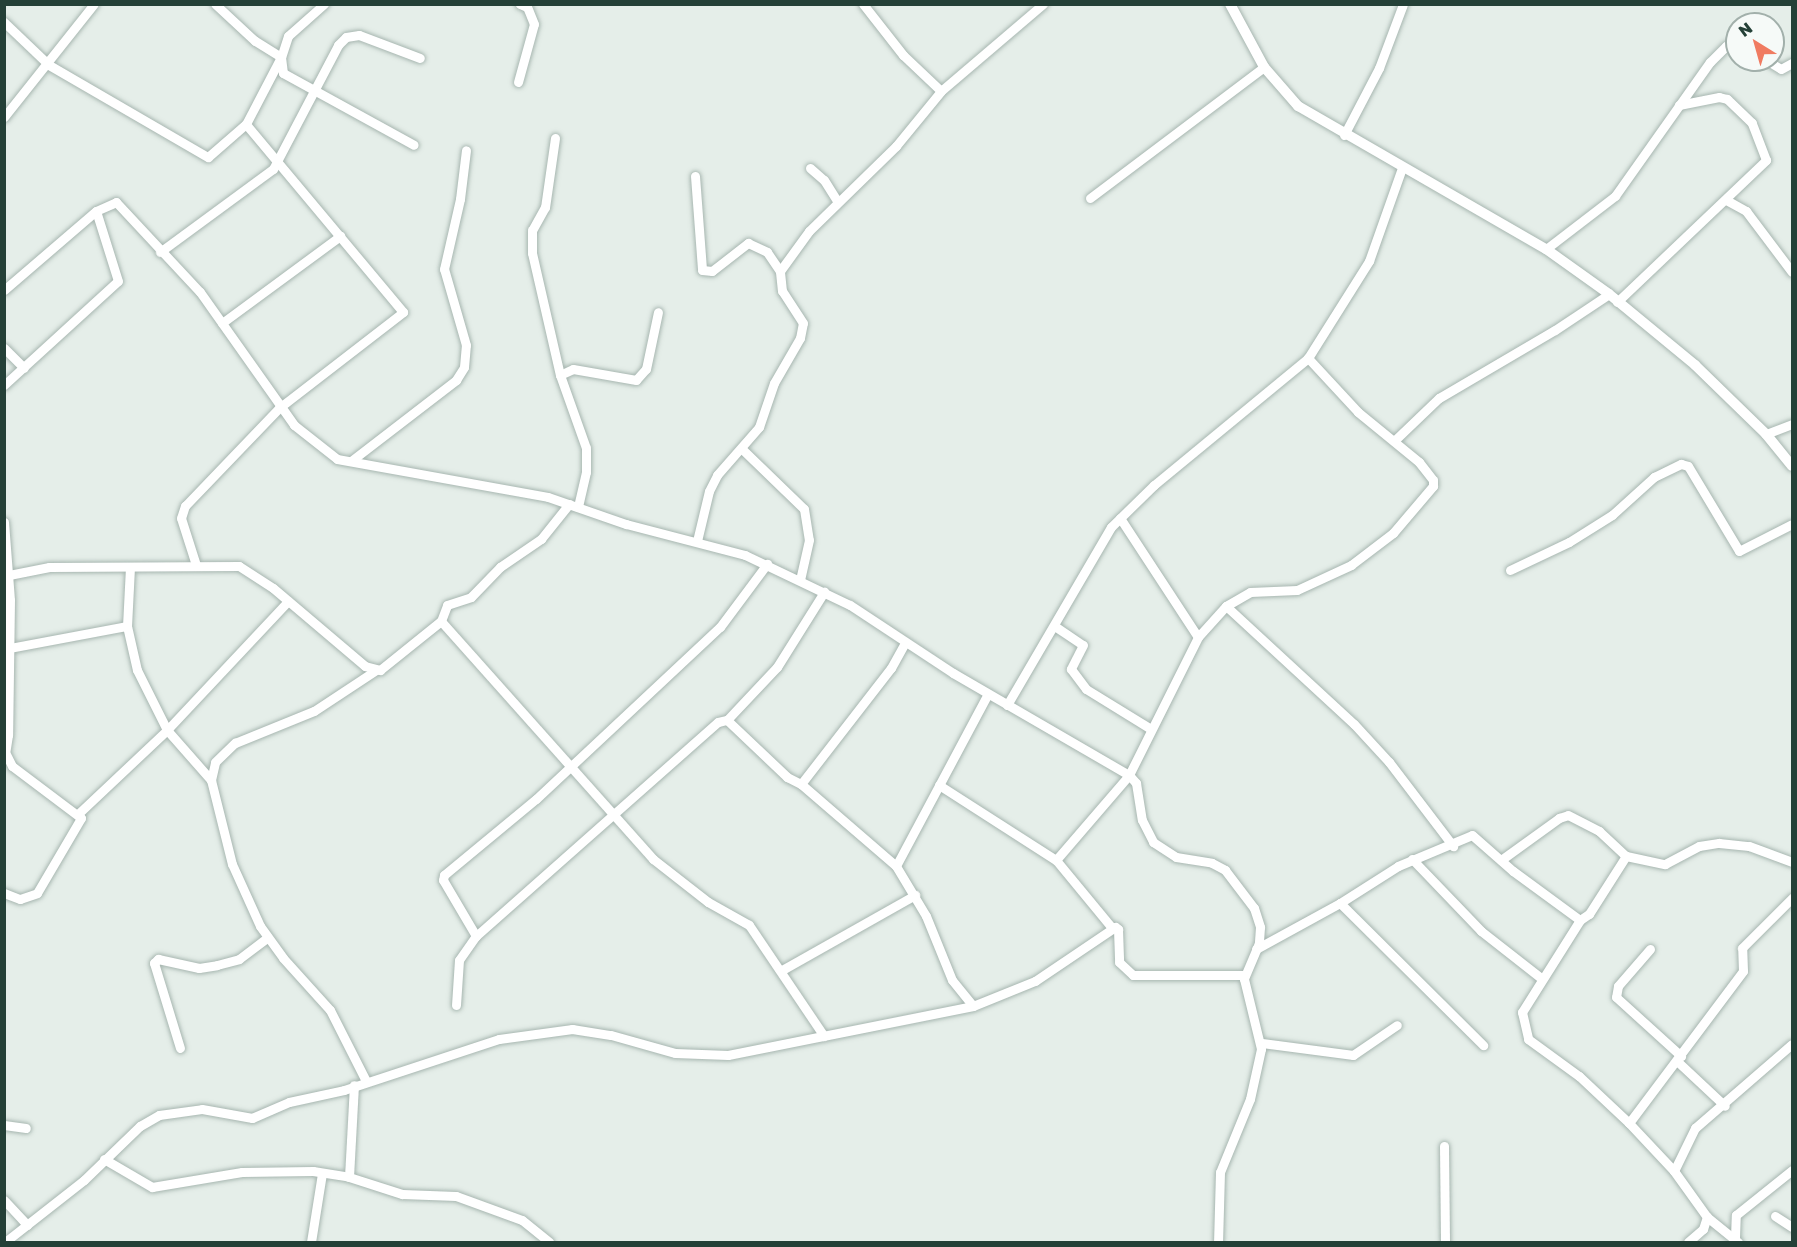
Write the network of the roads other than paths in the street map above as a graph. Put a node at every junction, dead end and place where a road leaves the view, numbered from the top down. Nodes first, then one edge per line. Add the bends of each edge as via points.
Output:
1 (94, 4) edge
2 (215, 4) edge
3 (324, 4) edge
4 (863, 4) edge
5 (1043, 4) edge
6 (1230, 4) edge
7 (1402, 4) edge
8 (526, 5) edge
9 (4, 22) edge
10 (1725, 48) edge
11 (281, 57) junction
12 (420, 58) dead end
13 (49, 65) junction
14 (1264, 67) junction
15 (518, 82) dead end
16 (941, 91) junction
17 (314, 92) junction
18 (1679, 105) junction
19 (4, 117) edge
20 (246, 124) junction
21 (1344, 135) junction
22 (555, 138) dead end
23 (414, 145) dead end
24 (466, 150) dead end
25 (277, 161) junction
26 (810, 168) dead end
27 (1402, 168) junction
28 (695, 176) dead end
29 (1090, 198) dead end
30 (837, 201) junction
31 (1728, 201) junction
32 (96, 211) junction
33 (340, 236) junction
34 (1546, 249) junction
35 (160, 252) junction
36 (780, 271) junction
37 (1792, 272) edge
38 (4, 290) edge
39 (1609, 294) junction
40 (1617, 302) junction
41 (658, 312) dead end
42 (222, 323) junction
43 (4, 348) edge
44 (1308, 358) junction
45 (24, 368) junction
46 (560, 375) junction
47 (4, 385) edge
48 (279, 408) junction
49 (1792, 424) edge
50 (1766, 434) junction
51 (1395, 440) junction
52 (742, 449) junction
53 (351, 461) junction
54 (1792, 466) edge
55 (574, 506) junction
56 (1120, 518) junction
57 (4, 522) edge
58 (1792, 524) edge
59 (697, 541) junction
60 (767, 564) junction
61 (196, 565) junction
62 (130, 567) junction
63 (1510, 570) dead end
64 (9, 576) junction
65 (800, 580) junction
66 (824, 592) junction
67 (7, 600) edge
68 (288, 601) junction
69 (1226, 606) junction
70 (441, 621) junction
71 (127, 626) junction
72 (1056, 627) junction
73 (1198, 637) junction
74 (904, 643) junction
75 (7, 649) edge
76 (376, 670) junction
77 (988, 694) junction
78 (1006, 705) junction
79 (727, 720) junction
80 (1151, 729) junction
81 (167, 730) junction
82 (5, 756) edge
83 (570, 768) junction
84 (1129, 775) junction
85 (211, 780) junction
86 (801, 784) junction
87 (939, 785) junction
88 (78, 813) junction
89 (612, 816) junction
90 (1453, 846) junction
91 (1626, 856) junction
92 (1413, 859) junction
93 (1056, 860) junction
94 (1501, 860) junction
95 (1792, 862) edge
96 (896, 866) junction
97 (4, 893) edge
98 (915, 896) junction
99 (1792, 898) edge
100 (1340, 903) junction
101 (1580, 920) junction
102 (1112, 928) junction
103 (476, 936) junction
104 (267, 938) junction
105 (1256, 949) junction
106 (1650, 949) dead end
107 (782, 970) junction
108 (1245, 975) junction
109 (1541, 978) junction
110 (456, 1005) dead end
111 (973, 1006) junction
112 (1396, 1024) dead end
113 (824, 1035) junction
114 (1262, 1042) junction
115 (1792, 1044) edge
116 (1483, 1045) dead end
117 (180, 1048) dead end
118 (1680, 1059) junction
119 (366, 1081) junction
120 (354, 1085) junction
121 (1725, 1106) junction
122 (1629, 1123) junction
123 (4, 1125) edge
124 (26, 1128) dead end
125 (1444, 1146) dead end
126 (105, 1159) junction
127 (1792, 1170) edge
128 (1674, 1171) junction
129 (322, 1173) junction
130 (349, 1177) junction
131 (4, 1200) edge
132 (1775, 1216) dead end
133 (1707, 1217) junction
134 (27, 1225) junction
135 (1792, 1227) edge
136 (1736, 1240) edge
137 (5, 1242) edge
138 (310, 1242) edge
139 (549, 1242) edge
140 (1218, 1242) edge
141 (1445, 1242) edge
142 (1688, 1242) edge

1 - 13 street
2 - 11 street via 255,41
3 - 11 street via 288,36
4 - 16 street via 903,55
5 - 16 street
6 - 14 street
7 - 21 street via 1379,68
8 - 15 street via 534,24
9 - 13 street
10 - 18 street
11 - 17 street via 283,73
11 - 20 street
12 - 17 street via 359,35 346,37
13 - 19 street
13 - 20 street via 208,157
14 - 21 street via 1298,106
14 - 29 street
16 - 30 street via 896,146
17 - 23 street
17 - 25 street
18 - 31 street via 1722,98 1744,113 1756,130 1766,160
18 - 34 street via 1615,196
20 - 25 street
21 - 27 street
22 - 46 street via 545,207 532,230 532,254
24 - 53 street via 460,199 444,269 466,345 464,367 456,380
25 - 33 street
25 - 35 street via 265,177
26 - 30 street via 824,180
27 - 34 street
27 - 44 street via 1369,261
28 - 36 street via 702,270 712,271 748,243 767,252
30 - 36 street
31 - 37 street via 1746,211
31 - 40 street
32 - 35 street via 116,202
32 - 38 street
32 - 45 street via 118,280
33 - 42 street
33 - 48 street via 403,312
34 - 39 street
35 - 42 street via 200,292
36 - 52 street via 782,291 799,314 802,330 774,383 759,427
39 - 40 street
39 - 51 street via 1439,398
40 - 50 street via 1695,364
41 - 46 street via 646,369 636,380 573,369
42 - 48 street
43 - 45 street
44 - 51 street via 1358,412
44 - 56 street via 1154,484
45 - 47 street
46 - 55 street via 586,448 586,472
48 - 53 street via 316,446 337,459
48 - 61 street via 185,506 181,518
49 - 50 street
50 - 54 street
51 - 69 street via 1433,480 1425,497 1393,533 1336,573 1286,593 1250,592
52 - 59 street via 717,475 709,491
52 - 65 street via 804,509 809,540
53 - 55 street via 528,493
55 - 59 street via 626,524
55 - 70 street via 541,539 500,567 471,597 447,605
56 - 72 street via 1097,546
56 - 73 street
57 - 64 street
58 - 63 street via 1739,551 1688,466 1681,464 1654,477 1612,515 1569,542
59 - 60 street
60 - 65 street
60 - 83 street via 720,627
61 - 62 street
61 - 68 street via 239,566
62 - 64 street via 49,567
62 - 71 street
64 - 67 street
65 - 66 street
66 - 74 street
66 - 79 street via 777,667
67 - 75 street
68 - 76 street via 365,666
68 - 81 street
69 - 73 street
69 - 90 street via 1354,724 1389,762
70 - 76 street via 386,668
70 - 83 street
71 - 75 street
71 - 81 street via 137,670
72 - 78 street
72 - 80 street via 1083,645 1071,669 1086,689
73 - 80 street
74 - 77 street
74 - 86 street via 891,668
75 - 82 street
76 - 85 street via 314,711 235,743 215,762
77 - 78 street
77 - 87 street
78 - 84 street
79 - 86 street via 787,777
79 - 89 street via 718,722
80 - 84 street
81 - 85 street
81 - 88 street
82 - 88 street via 12,766
83 - 89 street
83 - 103 street via 444,875 443,880
84 - 93 street
84 - 105 street via 1136,783 1142,820 1153,842 1176,857 1212,863 1225,870 1254,908 1260,927
85 - 104 street via 232,864
86 - 96 street
87 - 93 street
87 - 96 street
88 - 97 street via 80,824 37,893 20,899
89 - 103 street
89 - 107 street via 653,859 708,902 749,925
90 - 92 street
90 - 94 street via 1474,835
91 - 94 street via 1599,831 1568,815
91 - 95 street via 1665,864 1699,846 1719,843 1749,846
91 - 101 street via 1589,914
92 - 100 street
92 - 109 street via 1481,932
93 - 102 street
94 - 101 street
96 - 98 street
98 - 107 street
98 - 111 street via 952,980
99 - 118 street via 1741,949 1744,969
100 - 105 street
100 - 116 street
101 - 109 street
102 - 108 street via 1118,929 1119,962 1133,975
102 - 111 street via 1045,976
103 - 110 street via 459,960
104 - 117 street via 239,959 217,965 199,968 158,959 154,963
104 - 119 street via 330,1010
105 - 108 street
106 - 118 street via 1618,986 1616,997
107 - 113 street
108 - 114 street
109 - 122 street via 1521,1015 1528,1039 1579,1076
111 - 113 street
112 - 114 street via 1353,1055
113 - 119 street via 710,1056 675,1053 587,1031 552,1029 469,1046
114 - 140 street via 1250,1099 1220,1172
115 - 121 street
118 - 121 street
118 - 122 street via 1641,1103
119 - 120 street
120 - 126 street via 290,1102 252,1118 202,1108 159,1115 140,1126
120 - 130 street
121 - 128 street via 1695,1128
122 - 128 street
123 - 124 street
125 - 141 street
126 - 129 street via 152,1187 242,1172
126 - 134 street
127 - 136 street via 1736,1215
128 - 133 street
129 - 130 street
129 - 138 street
130 - 139 street via 402,1194 474,1199 522,1220
131 - 134 street
132 - 135 street
133 - 136 street via 1719,1231
133 - 142 street via 1703,1229
134 - 137 street

